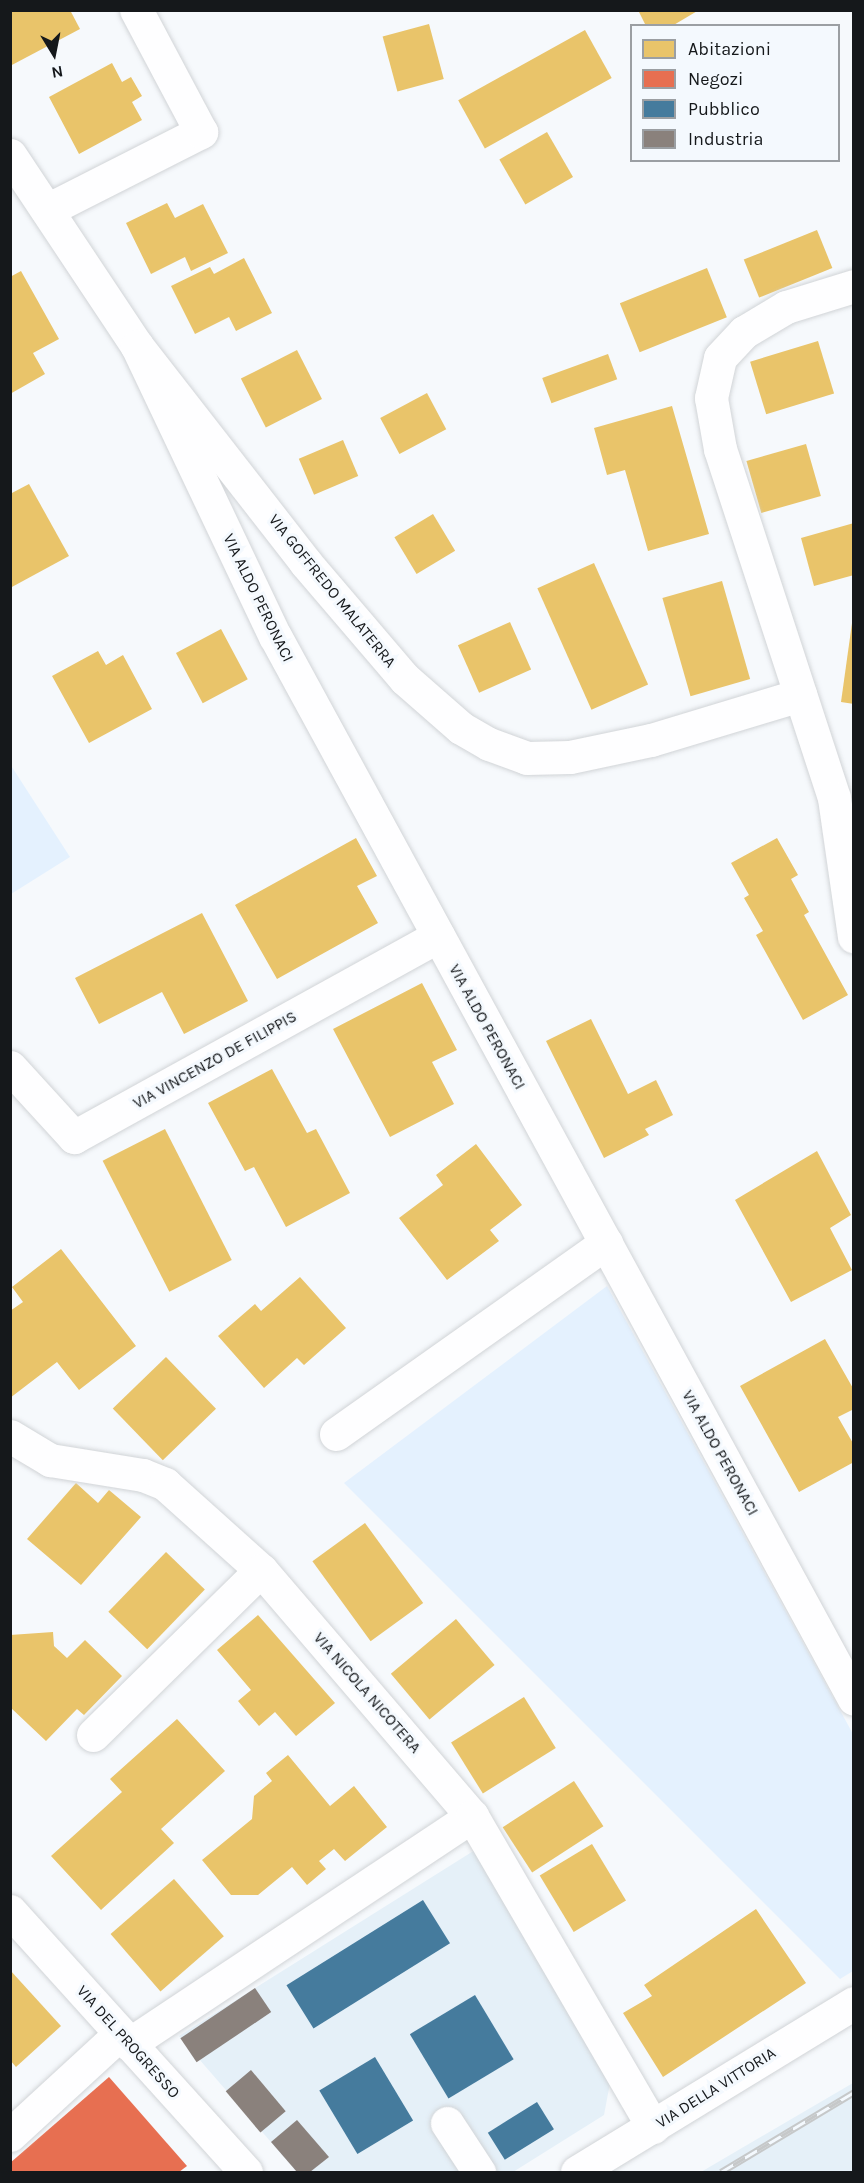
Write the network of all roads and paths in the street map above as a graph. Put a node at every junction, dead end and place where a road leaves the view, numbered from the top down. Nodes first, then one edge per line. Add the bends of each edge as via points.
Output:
1 (136, 10) edge
2 (10, 155) edge
3 (46, 210) junction
4 (854, 286) edge
5 (137, 346) junction
6 (800, 695) junction
7 (438, 936) junction
8 (854, 937) edge
9 (10, 1067) edge
10 (606, 1243) junction
11 (336, 1434) dead end
12 (10, 1437) edge
13 (261, 1570) junction
14 (854, 1699) edge
15 (93, 1735) dead end
16 (472, 1816) junction
17 (10, 1911) edge
18 (854, 2003) edge
19 (125, 2039) junction
20 (447, 2123) dead end
21 (653, 2127) junction
22 (10, 2135) edge
23 (246, 2172) edge
24 (479, 2172) edge
25 (577, 2172) edge

1 - 3 street via 201,132
2 - 3 street, VIA GOFFREDO MALATERRA
3 - 5 street, VIA GOFFREDO MALATERRA
4 - 6 street via 786,307 744,332 720,358 711,398 720,449
5 - 6 street, VIA GOFFREDO MALATERRA via 306,562 405,679 461,728 489,744 527,758 570,757 651,740
5 - 7 street, VIA ALDO PERONACI via 275,636
6 - 8 street via 834,798
7 - 9 street, VIA VINCENZO DE FILIPPIS via 74,1137
7 - 10 street, VIA ALDO PERONACI
10 - 11 street
10 - 14 street, VIA ALDO PERONACI
12 - 13 street, VIA NICOLA NICOTERA via 50,1460 143,1475 165,1484
13 - 15 street
13 - 16 street, VIA NICOLA NICOTERA
16 - 19 street
16 - 21 street, VIA NICOLA NICOTERA
17 - 19 street, VIA DEL PROGRESSO
18 - 21 street, VIA DELLA VITTORIA
19 - 22 street
19 - 23 street, VIA DEL PROGRESSO
20 - 24 street
21 - 25 street, VIA DELLA VITTORIA

